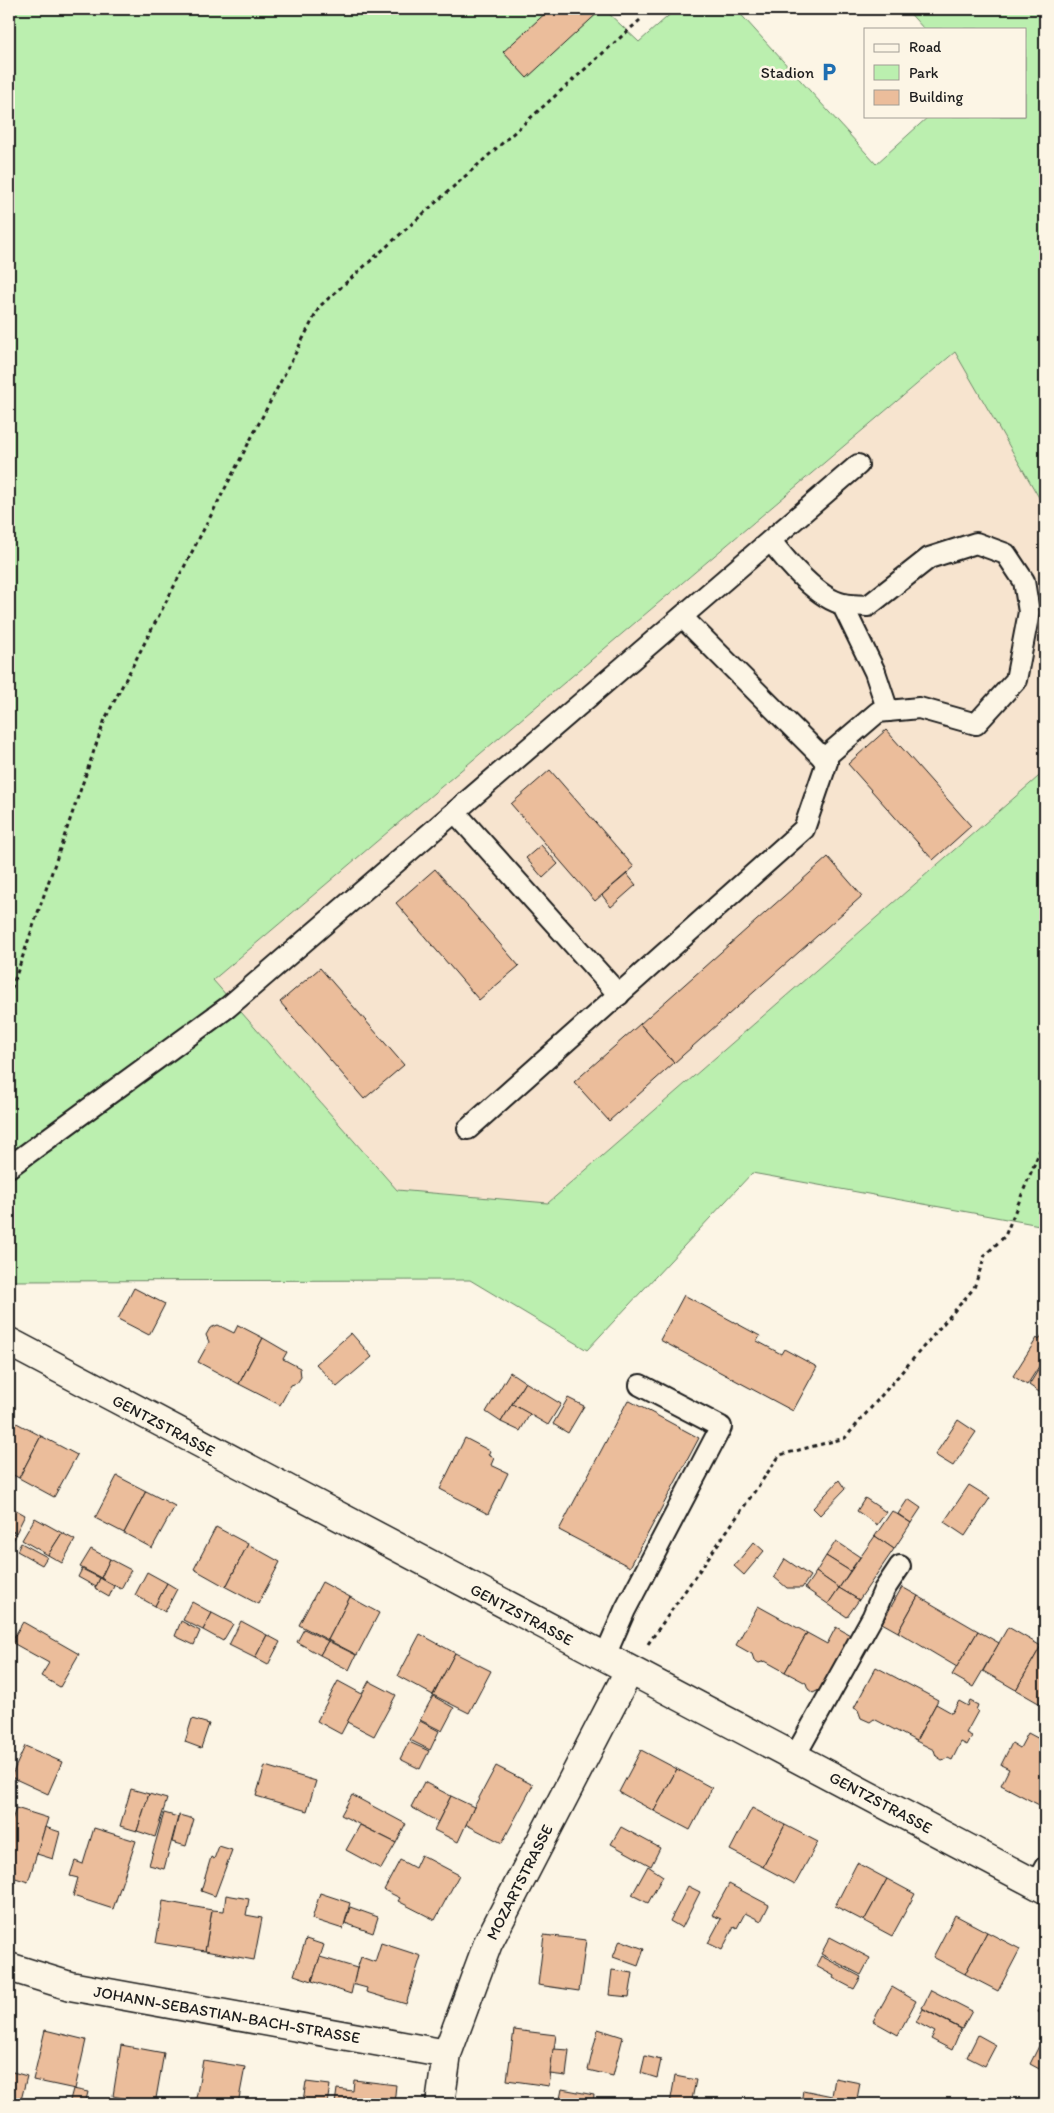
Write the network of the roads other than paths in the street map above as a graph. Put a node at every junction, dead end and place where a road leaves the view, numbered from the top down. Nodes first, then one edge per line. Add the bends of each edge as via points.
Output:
1 (858, 465) dead end
2 (771, 541) junction
3 (842, 604) junction
4 (682, 617) junction
5 (888, 711) junction
6 (823, 759) junction
7 (455, 812) junction
8 (619, 995) junction
9 (468, 1129) dead end
10 (9, 1167) edge
11 (9, 1342) edge
12 (640, 1385) dead end
13 (900, 1566) dead end
14 (604, 1658) junction
15 (629, 1670) junction
16 (795, 1756) junction
17 (1042, 1880) edge
18 (9, 1967) edge
19 (447, 2054) junction
20 (440, 2104) edge

1 - 2 lane
2 - 3 lane via 821,593
2 - 4 lane
3 - 5 lane via 875,672
3 - 5 lane via 868,606 929,558 976,543 1006,554 1024,581 1029,612 1016,680 976,724 919,708
4 - 6 lane
4 - 7 lane
5 - 6 lane via 878,712
6 - 8 lane via 827,762 804,829
7 - 8 lane
7 - 10 lane via 228,1007
8 - 9 lane
11 - 14 street, GENTZSTRASSE
12 - 14 lane via 721,1427 625,1610
13 - 16 lane
14 - 15 street, GENTZSTRASSE
15 - 16 street, GENTZSTRASSE
15 - 19 street, MOZARTSTRASSE via 488,1943
16 - 17 street, GENTZSTRASSE
18 - 19 street, JOHANN-SEBASTIAN-BACH-STRASSE via 70,1986
19 - 20 street, MOZARTSTRASSE

